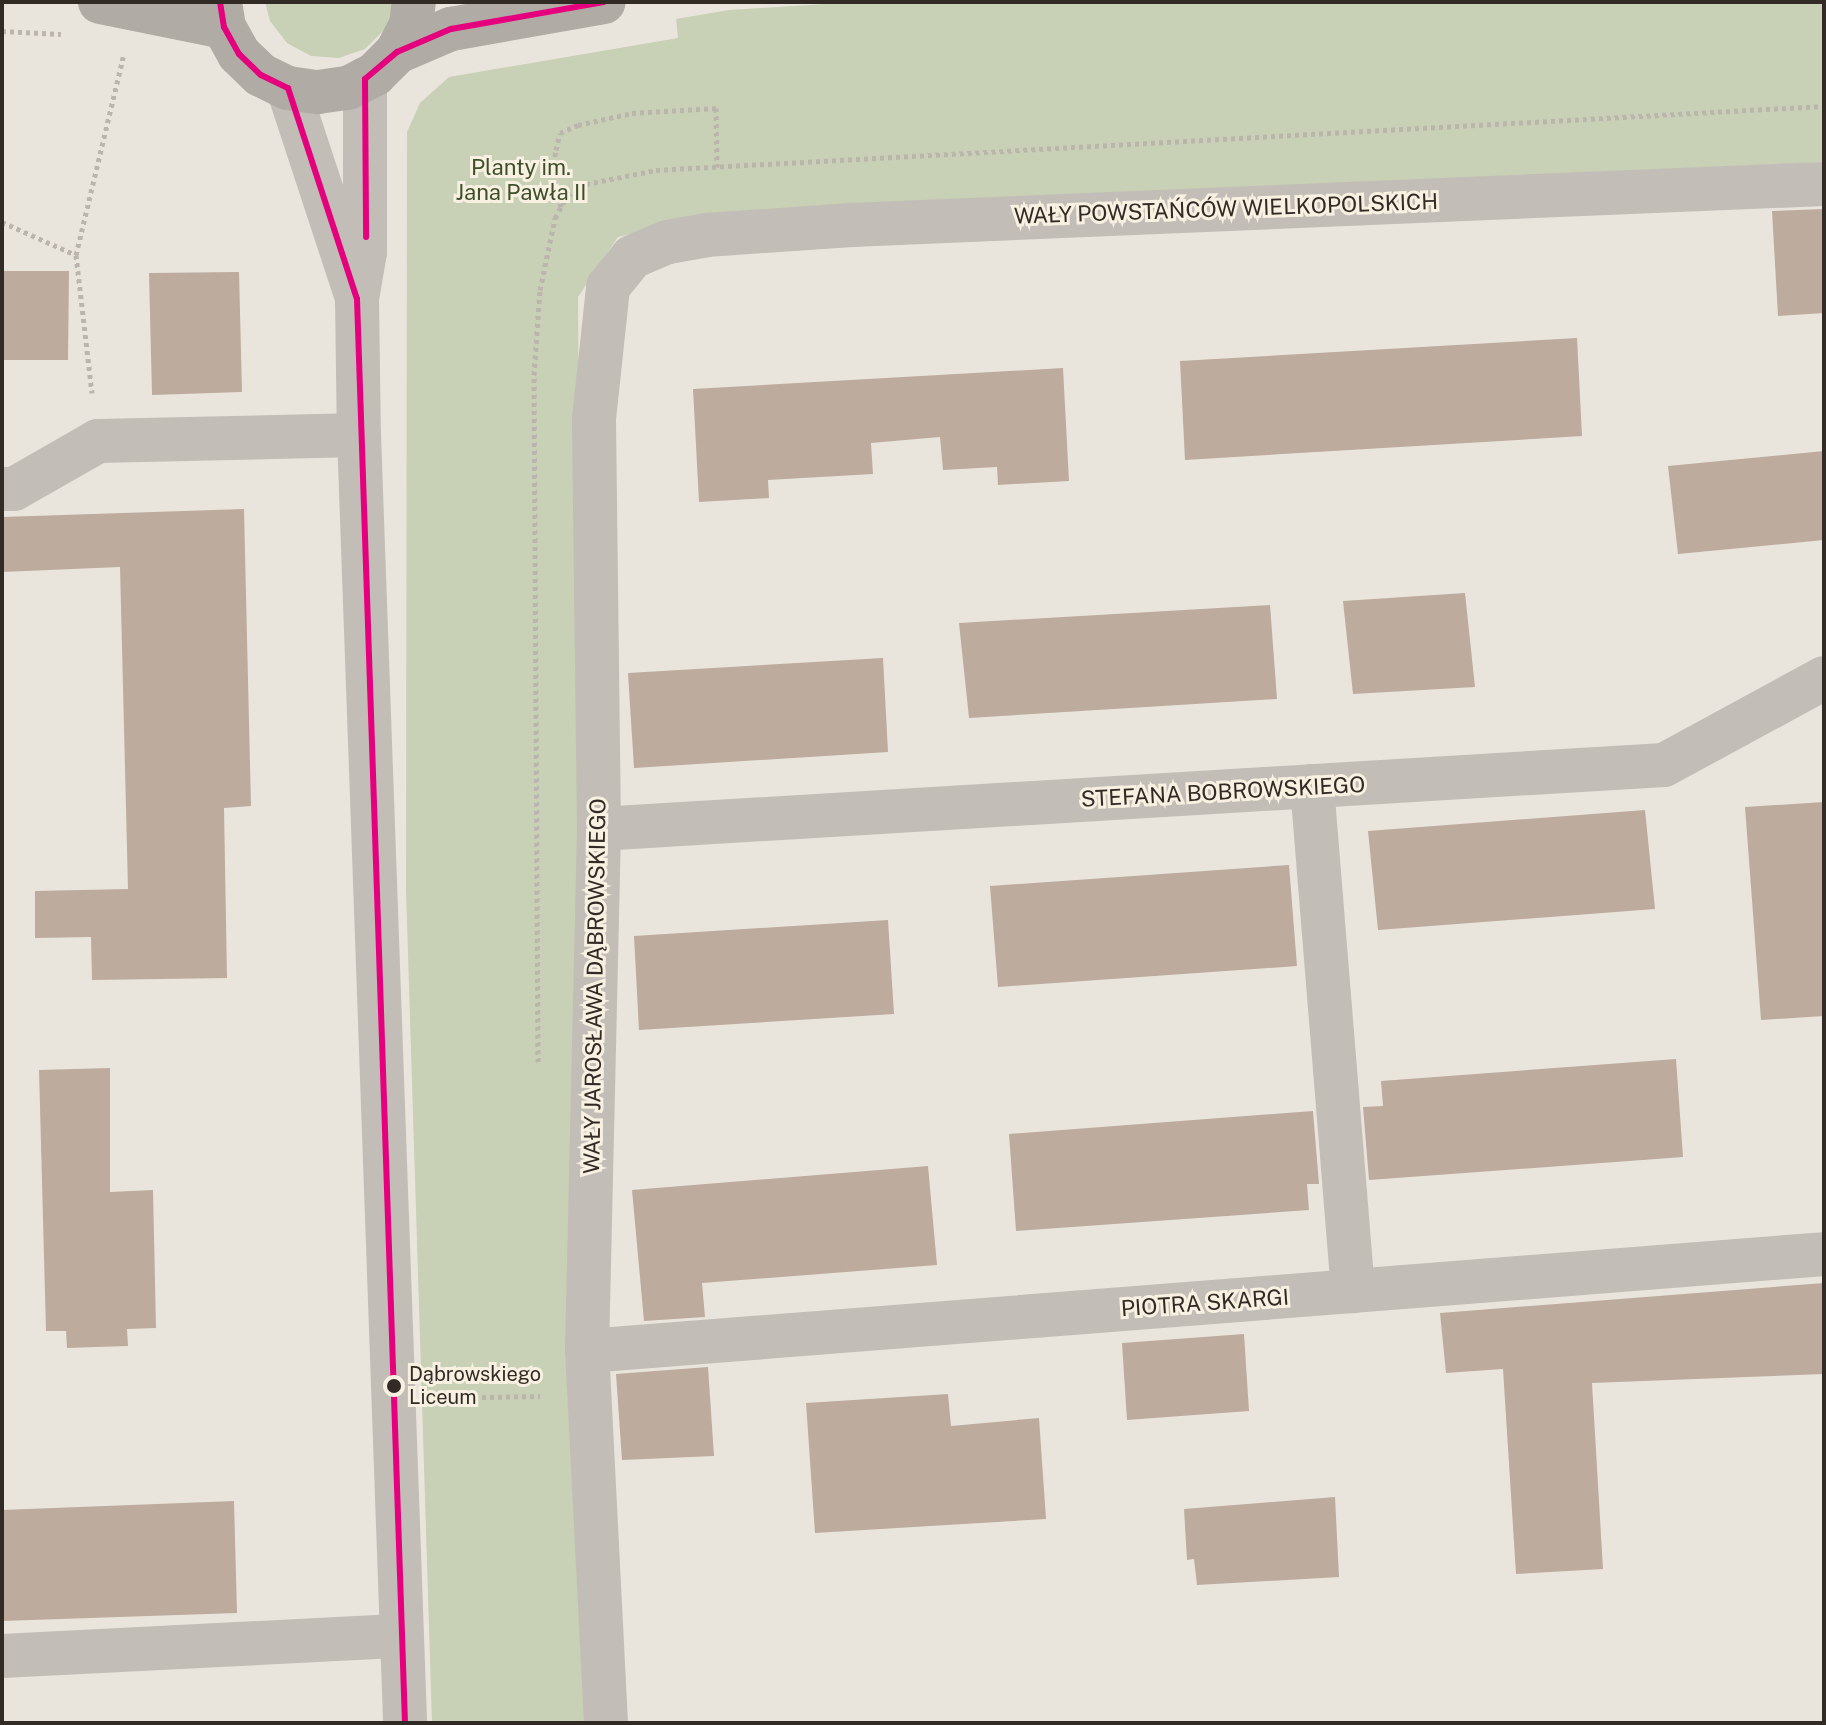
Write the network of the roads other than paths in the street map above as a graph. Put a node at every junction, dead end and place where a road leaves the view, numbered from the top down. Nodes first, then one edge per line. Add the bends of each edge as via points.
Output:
1 (100, 2) edge
2 (414, 2) edge
3 (604, 2) edge
4 (222, 15) edge
5 (381, 66) junction
6 (288, 88) junction
7 (1824, 184) edge
8 (632, 257) joint
9 (357, 299) junction
10 (359, 435) junction
11 (2, 489) edge
12 (1824, 678) edge
13 (1312, 786) junction
14 (599, 829) junction
15 (1824, 1254) edge
16 (1353, 1291) junction
17 (587, 1351) junction
18 (400, 1636) junction
19 (2, 1656) edge
20 (405, 1723) edge
21 (606, 1723) edge

1 - 4 main road
2 - 5 main road via 411,25
3 - 5 main road via 451,29
4 - 6 main road via 239,54 261,75
5 - 6 main road via 318,92
5 - 9 street
6 - 9 street
7 - 8 street, WAŁY POWSTAŃCÓW WIELKOPOLSKICH via 852,225 706,235 668,242
8 - 14 street, WAŁY JAROSŁAWA DĄBROWSKIEGO via 608,287 595,403
9 - 10 street
10 - 11 street via 98,441 25,484
10 - 18 street
12 - 13 street, STEFANA BOBROWSKIEGO via 1664,765
13 - 14 street, STEFANA BOBROWSKIEGO
13 - 16 street
14 - 17 street, WAŁY JAROSŁAWA DĄBROWSKIEGO
15 - 16 street, PIOTRA SKARGI
16 - 17 street, PIOTRA SKARGI
17 - 21 street, WAŁY JAROSŁAWA DĄBROWSKIEGO
18 - 19 street
18 - 20 street

